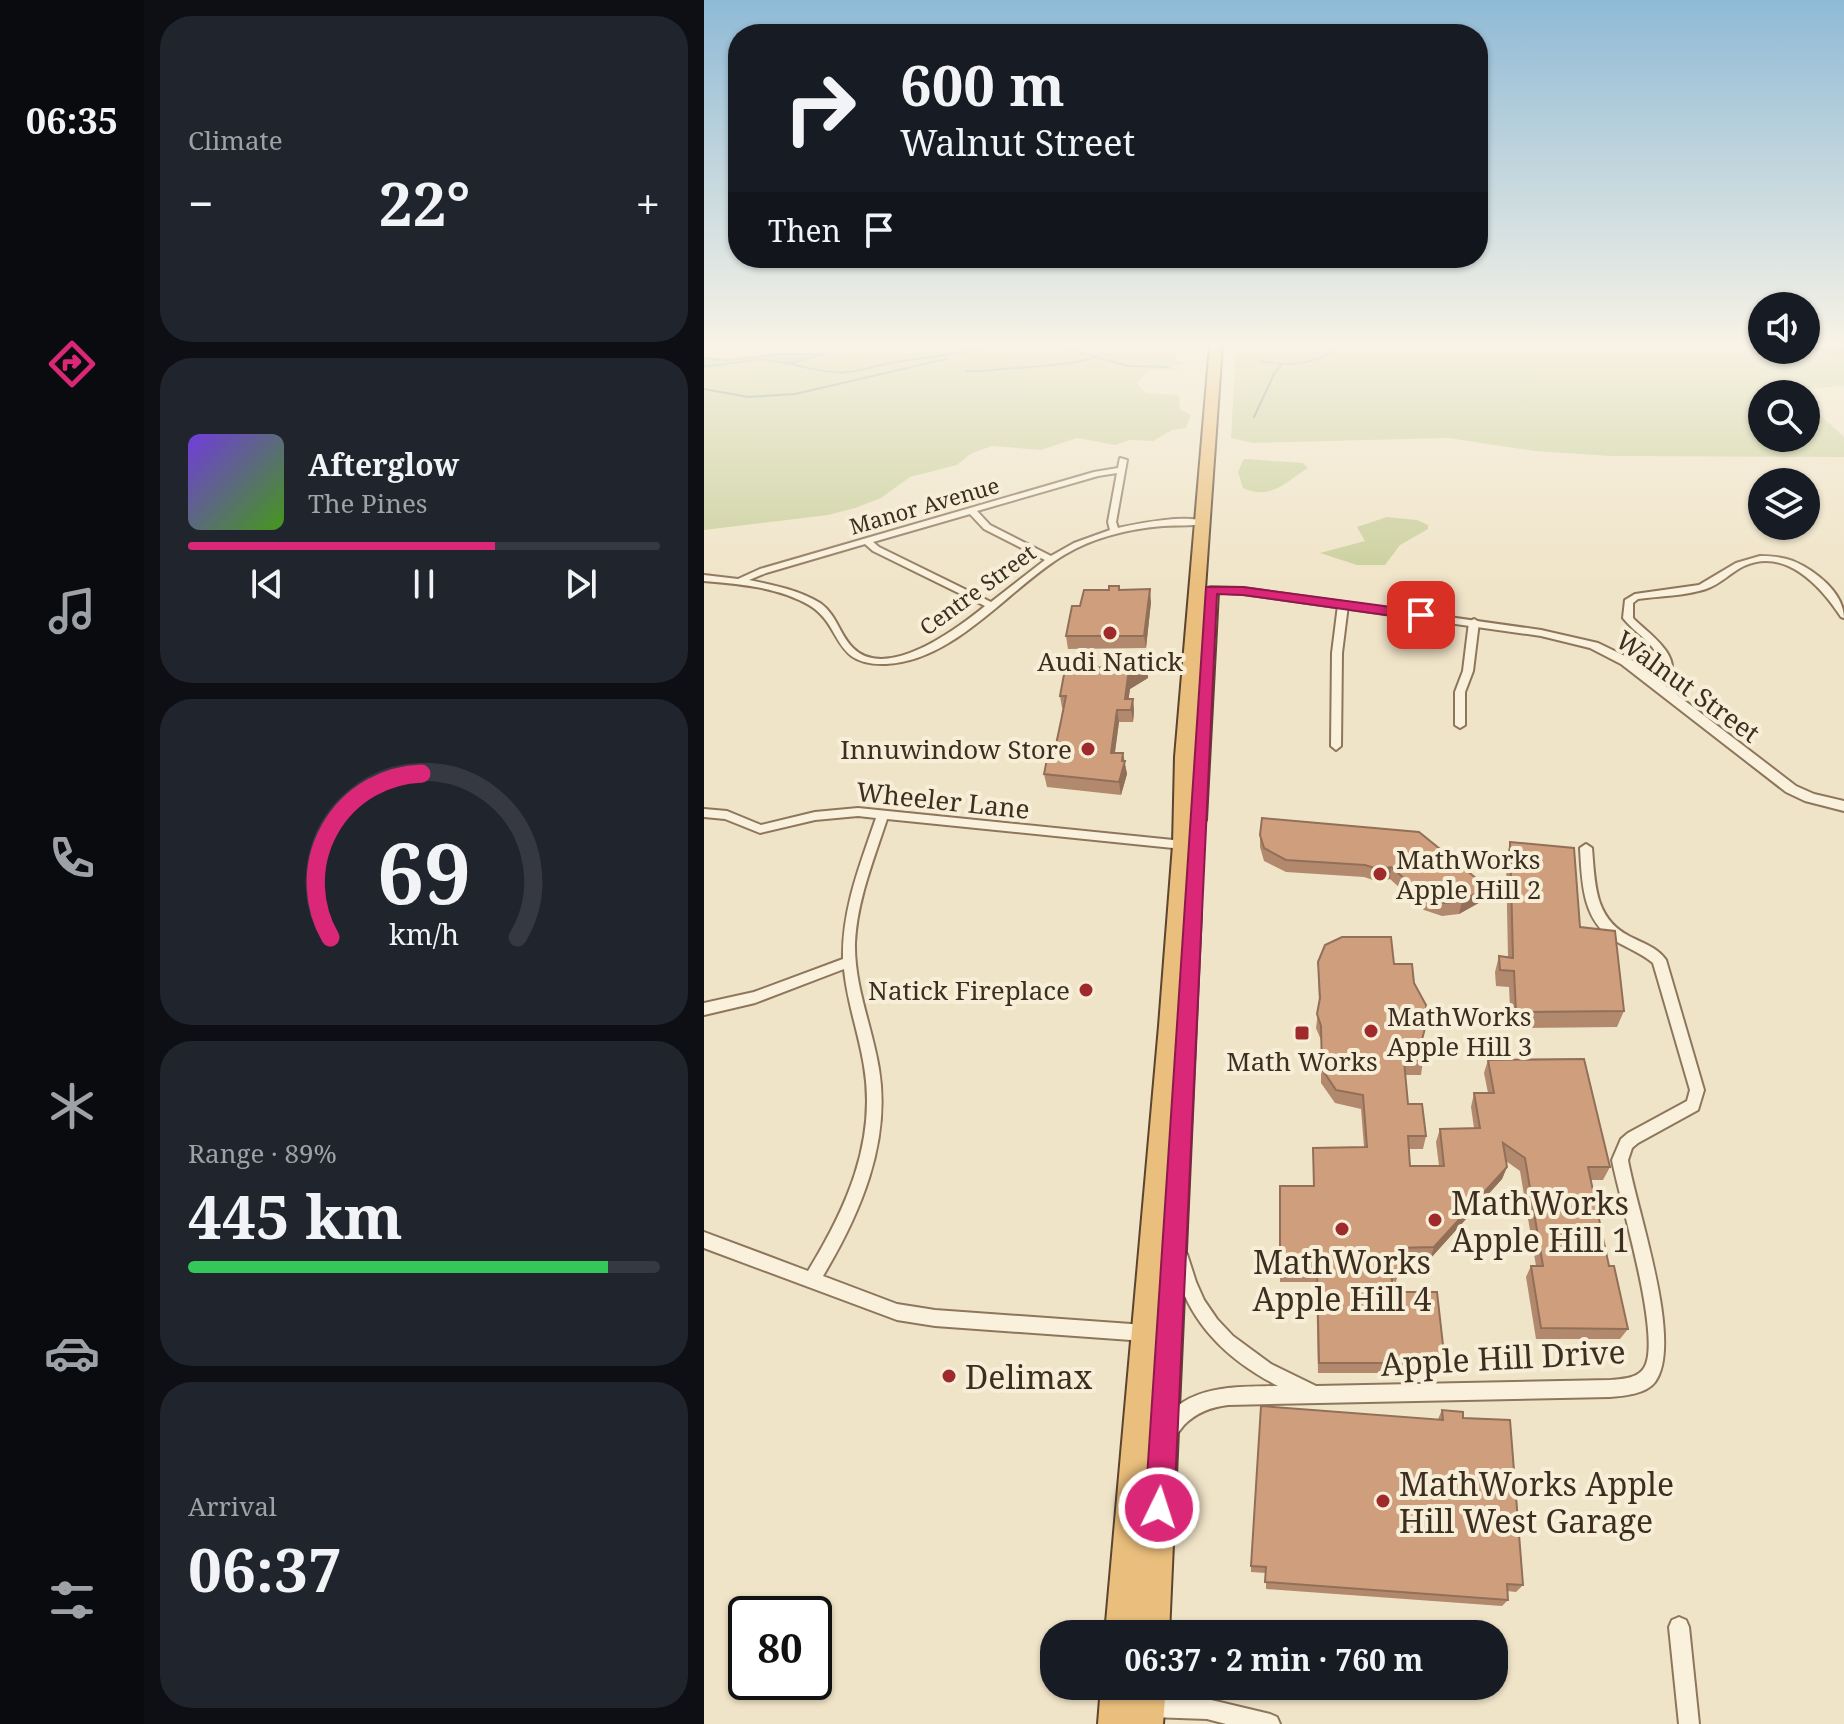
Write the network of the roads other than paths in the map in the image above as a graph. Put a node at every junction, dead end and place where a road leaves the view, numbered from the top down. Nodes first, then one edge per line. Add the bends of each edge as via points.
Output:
1 (1210, 425) edge
2 (1222, 425) edge
3 (1123, 460) dead end
4 (1121, 470) junction
5 (971, 510) junction
6 (1202, 522) junction
7 (1115, 531) junction
8 (866, 541) junction
9 (1051, 559) junction
10 (704, 578) edge
11 (738, 582) junction
12 (1211, 590) junction
13 (990, 605) junction
14 (1343, 605) junction
15 (1844, 615) edge
16 (1474, 622) junction
17 (1656, 685) junction
18 (1460, 725) dead end
19 (1336, 746) dead end
20 (1844, 806) edge
21 (704, 813) edge
22 (883, 814) junction
23 (1183, 845) junction
24 (1586, 848) dead end
25 (849, 962) junction
26 (704, 1009) edge
27 (1176, 1226) junction
28 (704, 1240) edge
29 (811, 1281) junction
30 (1145, 1333) junction
31 (1317, 1394) junction
32 (1163, 1444) junction
33 (1123, 1620) edge
34 (1153, 1620) edge
35 (1679, 1627) dead end
36 (1117, 1700) edge
37 (1148, 1706) edge
38 (1115, 1724) edge
39 (1270, 1724) edge
40 (1689, 1724) edge

1 - 6 highway
2 - 12 highway
3 - 4 street
4 - 5 street, Manor Avenue
4 - 7 street
5 - 8 street, Manor Avenue
5 - 9 street via 987,527
6 - 7 street, Centre Street
6 - 23 highway via 1184,757
7 - 9 street, Centre Street
8 - 11 street, Manor Avenue
8 - 13 street
9 - 13 street, Centre Street
10 - 11 street, Centre Street
11 - 13 street, Centre Street via 816,605 828,615 846,649 877,661 930,650
12 - 14 street, Walnut Street
12 - 27 highway
14 - 16 street, Walnut Street
14 - 19 street
15 - 17 street via 1813,576 1765,559 1745,562 1701,587 1635,597 1627,605 1628,618 1658,643 1667,663 1664,679
16 - 17 street, Walnut Street via 1594,645
16 - 18 street via 1460,692
17 - 20 street, Walnut Street via 1791,789
21 - 22 street, Wheeler Lane via 727,815 760,829 828,814
22 - 23 street, Wheeler Lane
22 - 25 street via 852,917
23 - 30 highway
24 - 31 street, Apple Hill Drive via 1595,913 1614,934 1659,960 1697,1090 1693,1105 1633,1138 1620,1160 1656,1321 1655,1369 1635,1384 1596,1389
25 - 26 street via 755,997
25 - 29 street via 872,1069 875,1125 859,1182
27 - 31 street, Apple Hill Drive via 1189,1290 1213,1330 1275,1375
27 - 32 highway
28 - 29 street
29 - 30 street via 917,1316
30 - 33 highway
31 - 32 street, Apple Hill Drive via 1228,1396 1200,1402 1177,1419
32 - 34 highway
35 - 40 street
36 - 38 highway
37 - 39 street via 1207,1709

